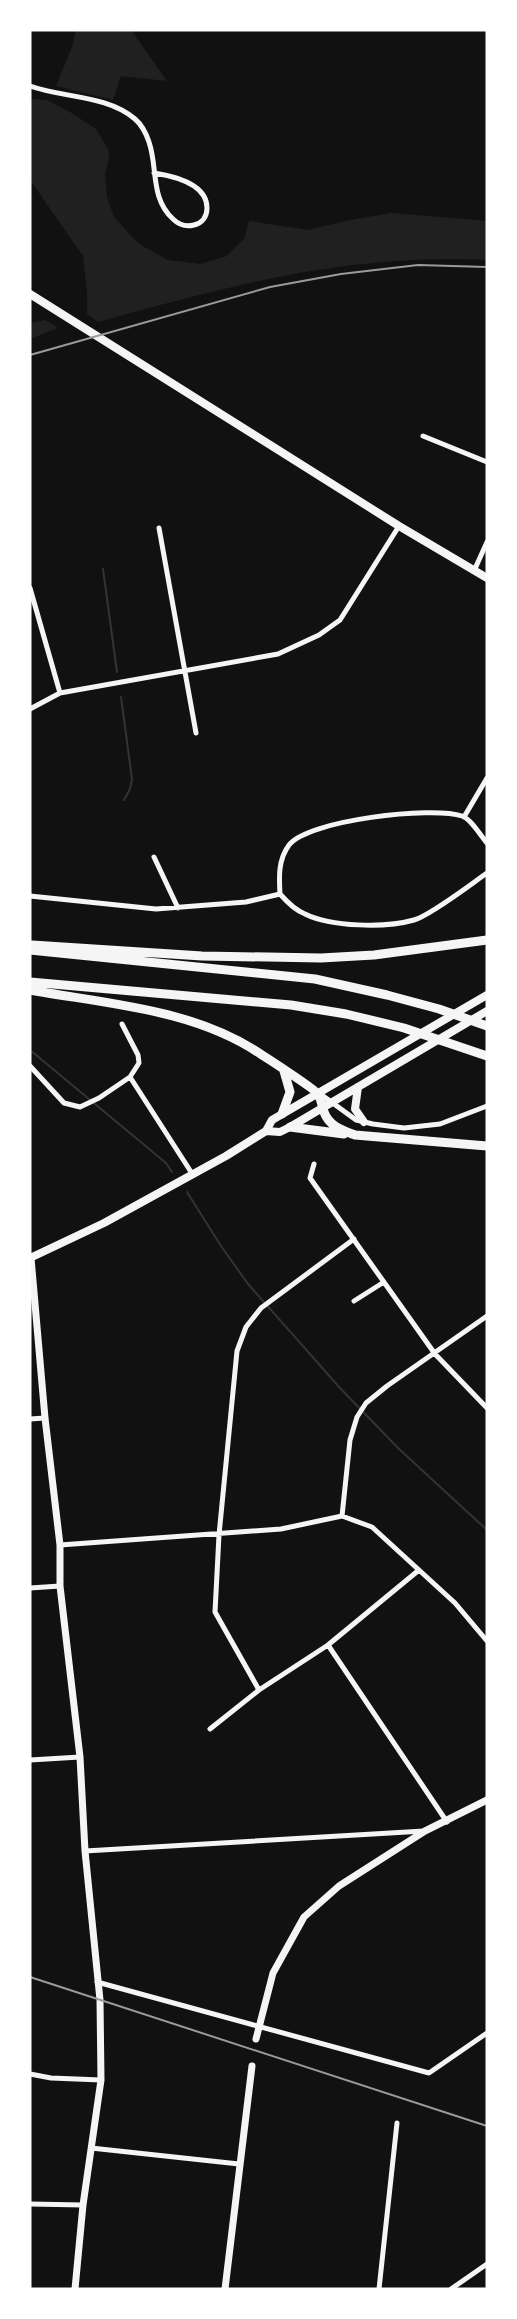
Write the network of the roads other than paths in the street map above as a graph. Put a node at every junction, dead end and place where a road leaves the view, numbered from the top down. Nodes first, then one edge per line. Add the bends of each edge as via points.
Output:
1 (30, 86) edge
2 (154, 173) junction
3 (30, 294) edge
4 (423, 436) dead end
5 (487, 462) edge
6 (399, 526) junction
7 (159, 528) dead end
8 (487, 542) edge
9 (474, 571) junction
10 (487, 578) edge
11 (30, 588) edge
12 (186, 671) junction
13 (60, 693) junction
14 (30, 709) edge
15 (196, 733) dead end
16 (487, 778) edge
17 (464, 817) junction
18 (487, 843) edge
19 (154, 857) dead end
20 (487, 873) edge
21 (280, 894) junction
22 (30, 896) edge
23 (178, 908) junction
24 (487, 940) edge
25 (30, 945) edge
26 (30, 950) edge
27 (30, 982) edge
28 (30, 990) edge
29 (487, 995) edge
30 (487, 1011) edge
31 (122, 1024) dead end
32 (487, 1026) edge
33 (487, 1056) edge
34 (30, 1066) edge
35 (284, 1071) junction
36 (130, 1077) junction
37 (358, 1087) junction
38 (318, 1093) junction
39 (332, 1103) junction
40 (487, 1106) edge
41 (322, 1108) junction
42 (282, 1114) junction
43 (364, 1122) junction
44 (290, 1127) junction
45 (266, 1131) junction
46 (355, 1135) junction
47 (487, 1146) edge
48 (314, 1164) dead end
49 (192, 1175) junction
50 (354, 1239) junction
51 (30, 1258) edge
52 (384, 1282) junction
53 (354, 1301) dead end
54 (487, 1316) edge
55 (435, 1354) junction
56 (487, 1408) edge
57 (45, 1418) junction
58 (30, 1419) edge
59 (342, 1516) junction
60 (219, 1535) junction
61 (60, 1545) junction
62 (419, 1570) junction
63 (60, 1586) junction
64 (30, 1588) edge
65 (487, 1641) edge
66 (328, 1645) junction
67 (259, 1690) junction
68 (210, 1729) dead end
69 (80, 1757) junction
70 (30, 1760) edge
71 (487, 1800) edge
72 (447, 1822) junction
73 (425, 1831) junction
74 (85, 1851) junction
75 (97, 1982) junction
76 (258, 2026) junction
77 (487, 2033) edge
78 (256, 2039) dead end
79 (252, 2066) dead end
80 (30, 2074) edge
81 (101, 2080) junction
82 (397, 2123) dead end
83 (91, 2148) junction
84 (239, 2164) junction
85 (30, 2204) edge
86 (84, 2205) junction
87 (487, 2264) edge
88 (75, 2289) edge
89 (225, 2289) edge
90 (378, 2289) edge
91 (451, 2289) edge

1 - 2 street via 126,112 146,134
2 - 2 street via 158,195 171,217 184,226 202,221 207,205 199,190
3 - 6 main road
4 - 5 street
6 - 9 main road
6 - 12 street via 340,620 319,635 278,654
7 - 12 street
8 - 9 street
9 - 10 main road
11 - 13 street
12 - 13 street
12 - 15 street
13 - 14 street
16 - 17 street
17 - 18 street
17 - 21 street via 445,813 396,815 323,826 297,837 288,846 279,865
19 - 23 street
20 - 21 street via 416,919 390,924 320,920 304,914
21 - 23 street via 246,902
22 - 23 street
24 - 25 highway via 321,958 202,956
26 - 32 highway via 315,979 439,1009
27 - 33 highway via 335,1012 404,1028
28 - 35 highway via 187,1020 234,1038
29 - 38 main road
30 - 37 main road
31 - 36 street via 138,1055 139,1063
34 - 36 street via 64,1103 80,1107
35 - 38 highway
35 - 42 highway via 290,1092
36 - 49 street
37 - 39 main road
37 - 43 main road via 355,1109
38 - 39 street
38 - 41 highway
38 - 42 main road
39 - 41 main road
39 - 43 street
40 - 43 street via 425,1127
41 - 44 main road
41 - 46 highway via 331,1124
42 - 45 main road via 272,1120
44 - 45 main road via 280,1132
44 - 46 highway
45 - 49 main road
46 - 47 highway
48 - 50 street via 310,1178
49 - 51 main road
50 - 52 street
50 - 60 street via 261,1308 246,1327 237,1351
51 - 57 street
52 - 53 street
52 - 55 street
54 - 55 street
55 - 56 street
55 - 59 street via 387,1386 366,1403 357,1417 350,1440
57 - 58 street
57 - 61 street
59 - 60 street via 281,1529
59 - 62 street via 372,1527
60 - 61 street
60 - 67 street via 215,1612
61 - 63 street
62 - 65 street
62 - 66 street
63 - 64 street
63 - 69 street
66 - 67 street
66 - 72 street
67 - 68 street
69 - 70 street
69 - 74 street
71 - 72 street
72 - 73 street
73 - 74 street
73 - 76 street via 339,1886 304,1917 273,1973
74 - 75 street
75 - 76 street
75 - 81 street
76 - 77 street via 429,2073
76 - 78 street
79 - 84 street
80 - 81 street
81 - 83 street
82 - 90 street
83 - 84 street
83 - 86 street
84 - 89 street
85 - 86 street
86 - 88 street
87 - 91 street

